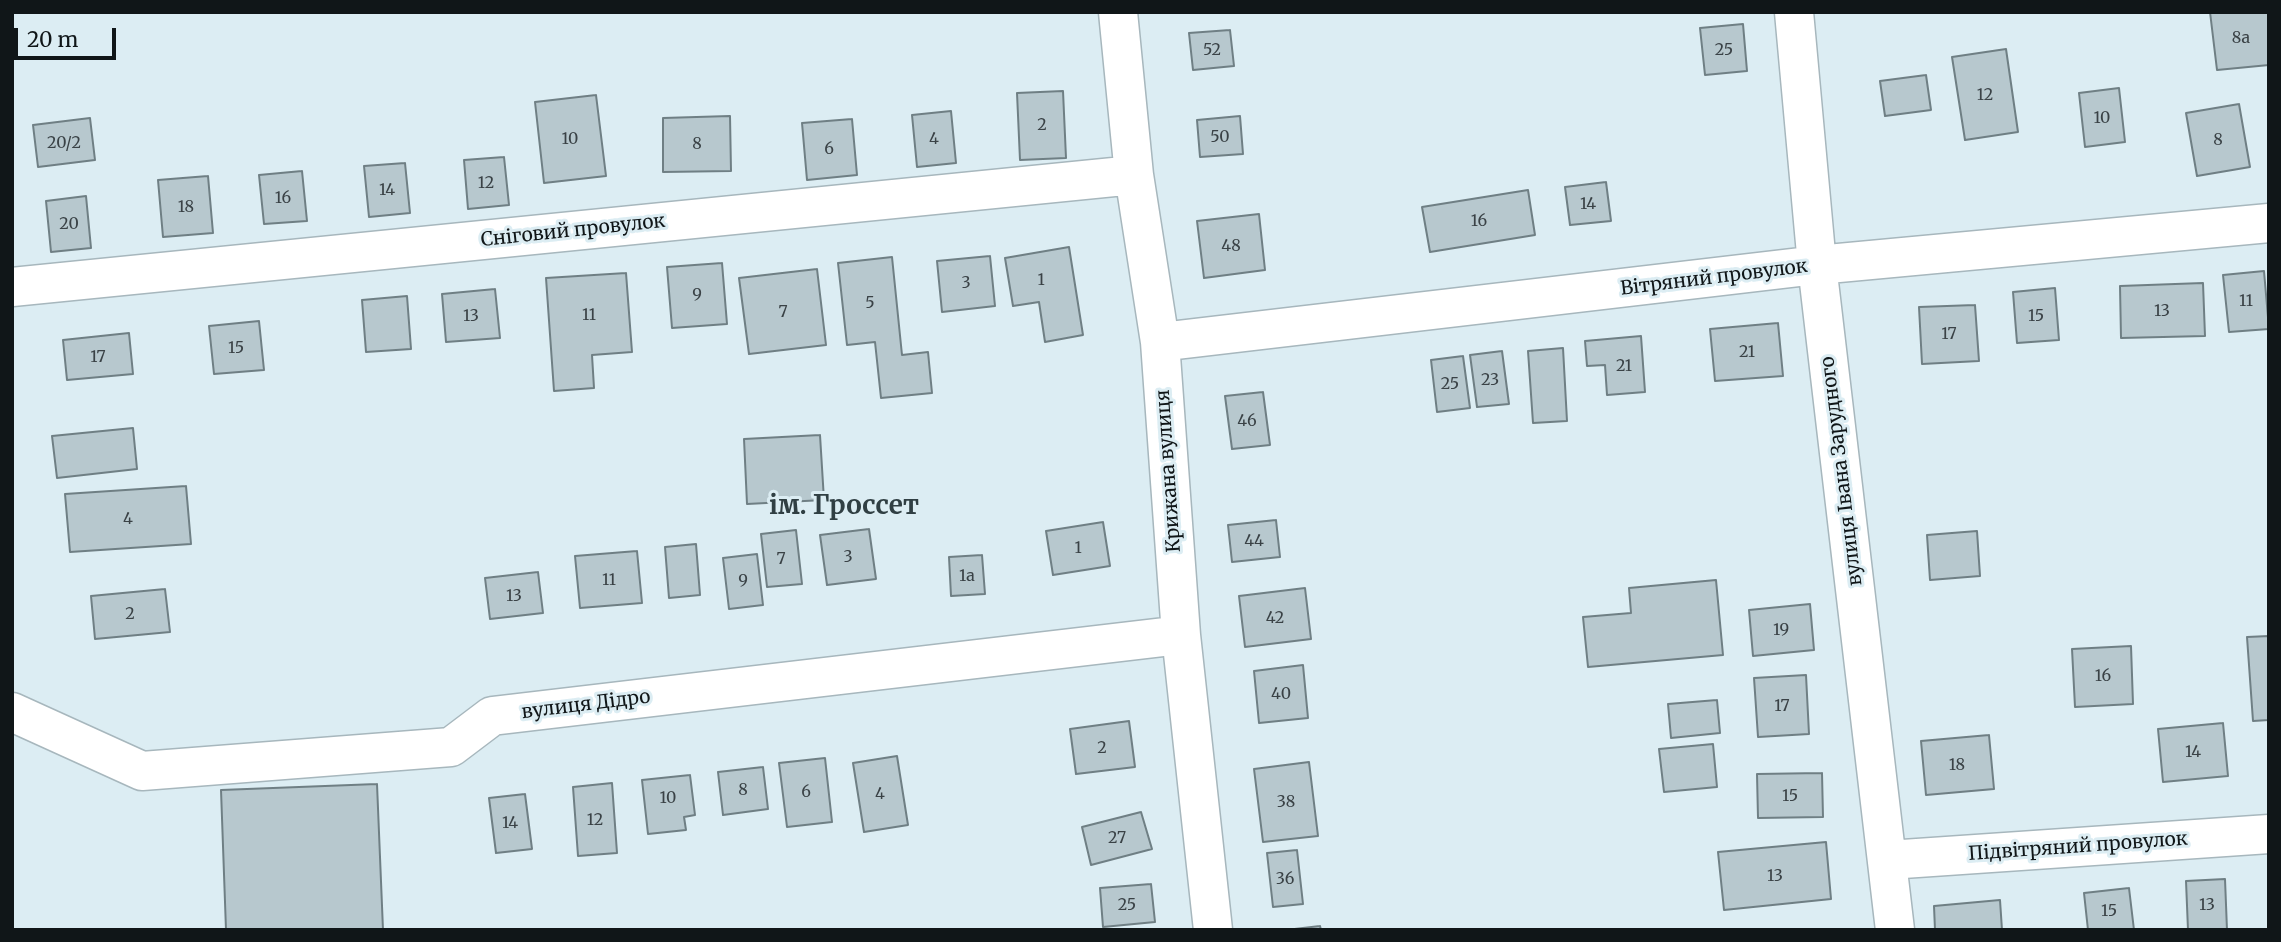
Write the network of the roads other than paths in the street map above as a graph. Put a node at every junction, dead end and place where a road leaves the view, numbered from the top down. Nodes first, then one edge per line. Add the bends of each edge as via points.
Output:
1 (1118, 12) edge
2 (1794, 12) edge
3 (1134, 175) junction
4 (2269, 223) edge
5 (1817, 265) junction
6 (12, 287) edge
7 (1160, 342) junction
8 (1181, 635) junction
9 (12, 712) edge
10 (2269, 834) edge
11 (1888, 860) junction
12 (1213, 930) edge
13 (1895, 930) edge

1 - 3 street, Крижана вулиця
2 - 5 street, вулиця Івана Зарудного
3 - 6 street, Сніговий провулок
3 - 7 street, Крижана вулиця
4 - 5 street, Вітряний провулок
5 - 7 street, Вітряний провулок
5 - 11 street, вулиця Івана Зарудного
7 - 8 street, Крижана вулиця
8 - 9 street, вулиця Дідро via 492,716 450,747 142,771
8 - 12 street, Крижана вулиця
10 - 11 street, Підвітряний провулок
11 - 13 street, вулиця Івана Зарудного

